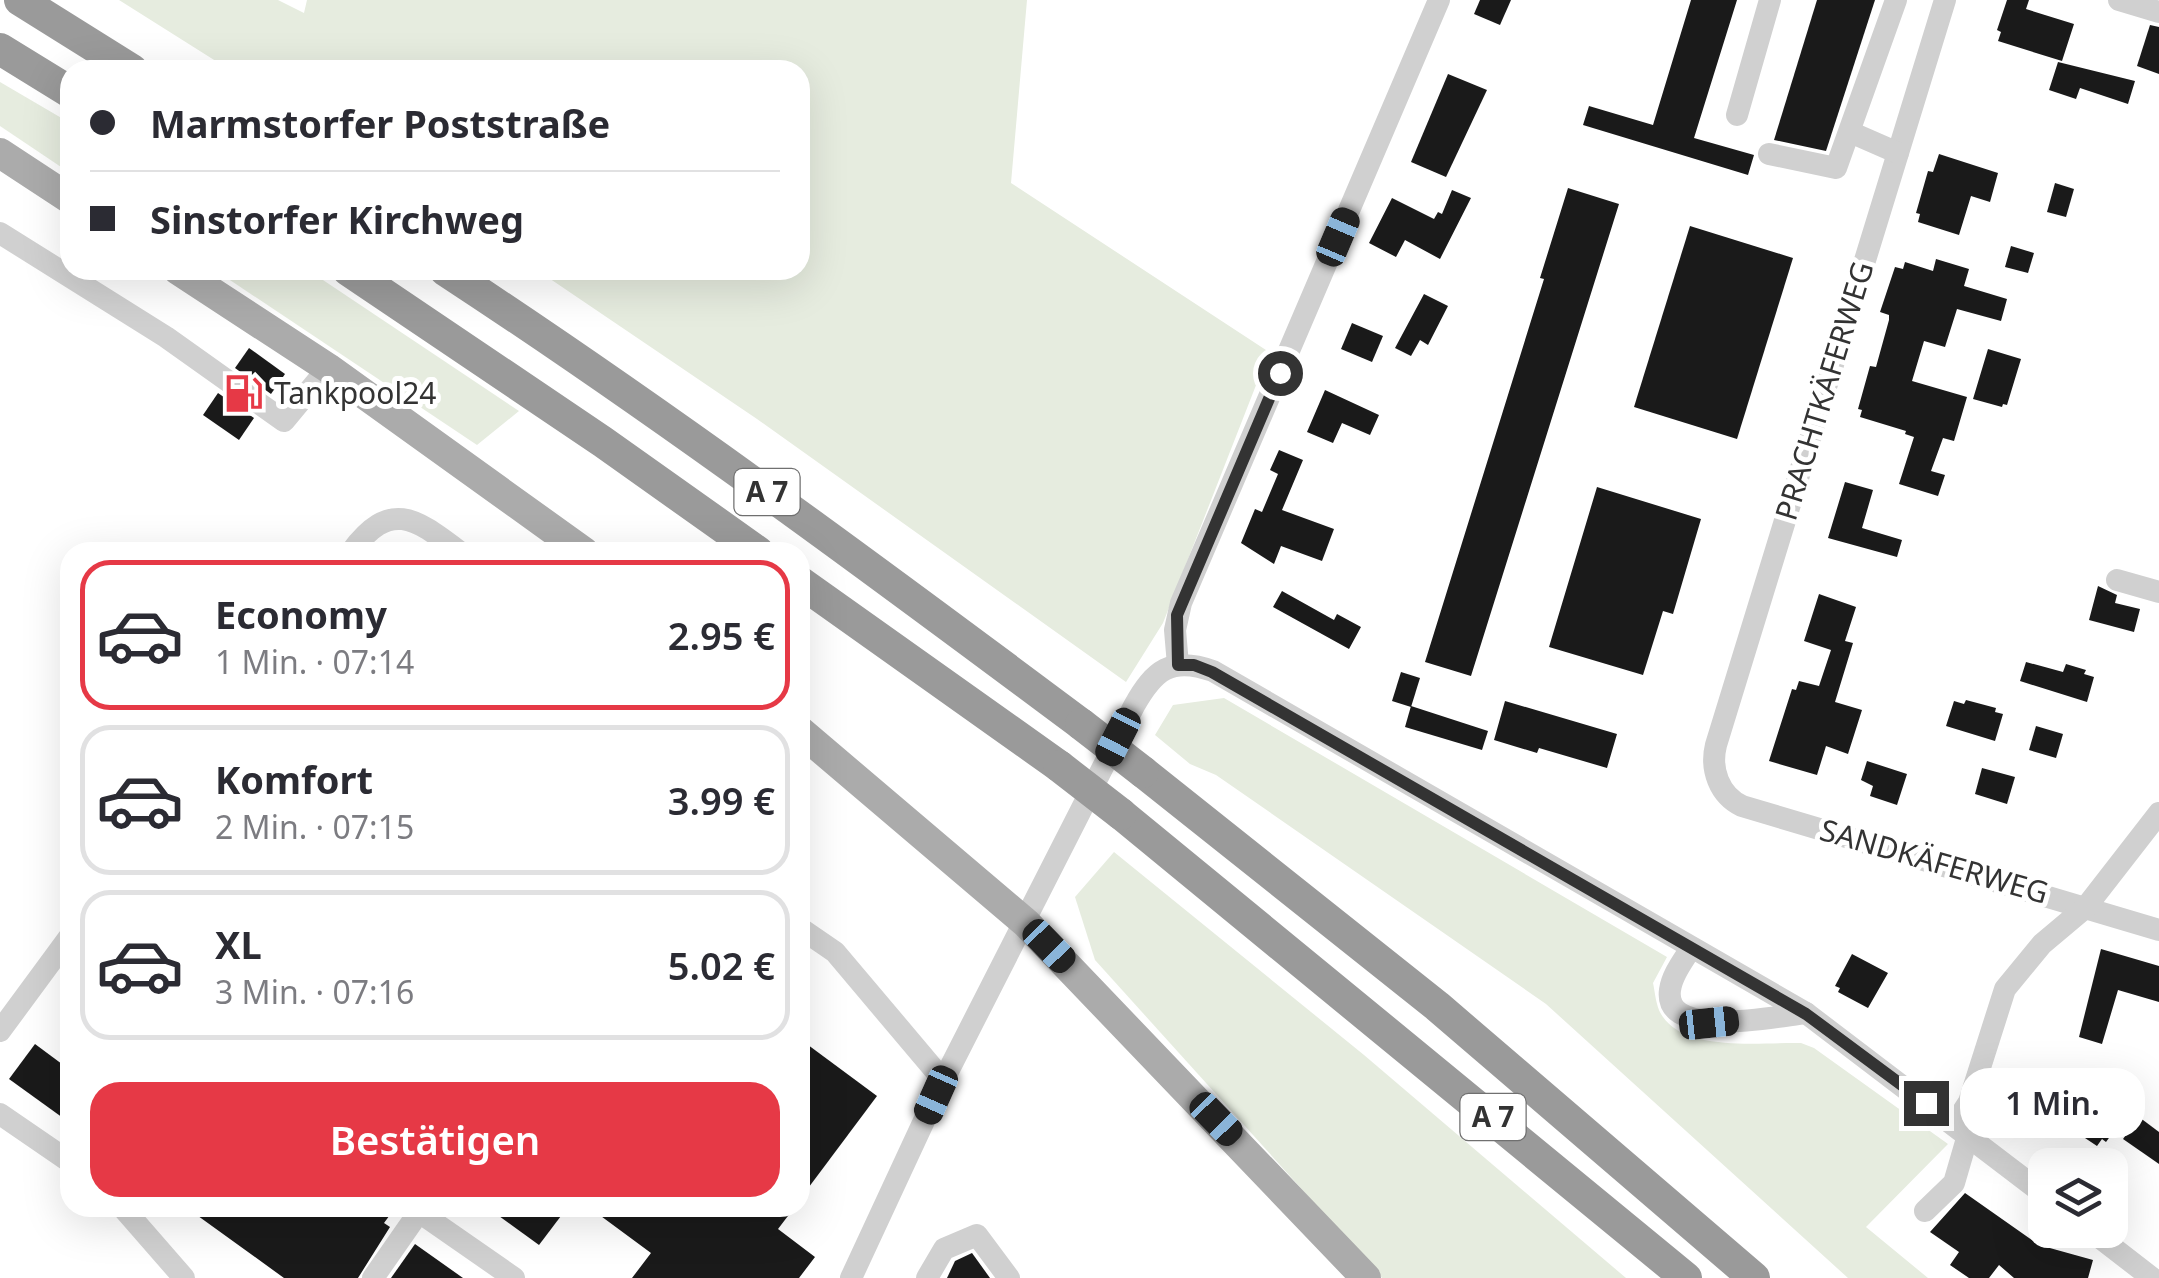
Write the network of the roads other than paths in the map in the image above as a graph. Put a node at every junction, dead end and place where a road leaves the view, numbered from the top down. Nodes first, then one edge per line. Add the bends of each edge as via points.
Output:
1 (20, 0) edge
2 (1440, 0) edge
3 (1770, 0) edge
4 (1896, 0) edge
5 (1945, 0) edge
6 (2119, 0) edge
7 (2159, 12) edge
8 (0, 48) edge
9 (116, 60) edge
10 (60, 86) edge
11 (1737, 115) dead end
12 (1850, 132) junction
13 (0, 152) edge
14 (1898, 153) junction
15 (1769, 154) dead end
16 (60, 192) edge
17 (0, 233) edge
18 (60, 271) edge
19 (75, 280) edge
20 (193, 280) edge
21 (363, 280) edge
22 (460, 280) edge
23 (328, 368) junction
24 (360, 542) edge
25 (447, 542) edge
26 (570, 542) edge
27 (744, 542) edge
28 (2117, 580) dead end
29 (810, 589) edge
30 (2159, 592) edge
31 (1186, 665) junction
32 (810, 739) edge
33 (1718, 782) joint
34 (2159, 813) edge
35 (2086, 907) junction
36 (1026, 923) junction
37 (2159, 930) edge
38 (810, 935) edge
39 (1690, 948) junction
40 (60, 950) edge
41 (1806, 1014) junction
42 (0, 1031) edge
43 (944, 1080) junction
44 (0, 1114) edge
45 (1961, 1130) junction
46 (60, 1155) edge
47 (2028, 1182) edge
48 (1925, 1211) dead end
49 (131, 1217) edge
50 (416, 1217) edge
51 (431, 1217) edge
52 (2113, 1248) edge
53 (184, 1278) edge
54 (372, 1278) edge
55 (514, 1278) edge
56 (851, 1278) edge
57 (926, 1278) edge
58 (1009, 1278) edge
59 (1366, 1278) edge
60 (1686, 1278) edge
61 (1754, 1278) edge
62 (2152, 1278) edge

1 - 9 highway
2 - 31 street via 1181,604 1175,630
3 - 11 street
4 - 12 street
5 - 14 street, PRACHTKÄFERWEG
6 - 7 street
8 - 10 highway
12 - 14 street
12 - 15 street via 1836,168
13 - 16 main road
14 - 33 street, PRACHTKÄFERWEG via 1714,752
17 - 18 street
19 - 23 street via 284,421
20 - 23 main road
21 - 27 highway, A 7
22 - 61 highway, A 7, bridge via 669,422 1081,724 1437,1006
23 - 26 main road
24 - 25 street via 389,519 417,520
28 - 30 street
29 - 60 highway, A 7, bridge via 1060,766
31 - 36 street via 1161,671 1146,684
31 - 39 street via 1212,672
32 - 36 main road
33 - 35 street, SANDKÄFERWEG via 1742,806
34 - 35 street
35 - 37 street, SANDKÄFERWEG
35 - 45 street via 2042,944 2006,989
36 - 43 street
36 - 59 main road
38 - 43 street via 835,952
39 - 41 street
39 - 41 street via 1669,993 1682,1017 1709,1023
40 - 42 street
41 - 45 street
43 - 56 street
44 - 46 street
45 - 47 street
45 - 48 street via 1954,1183
49 - 53 street
50 - 54 street
51 - 55 street
52 - 62 street
57 - 58 street via 944,1249 976,1235

